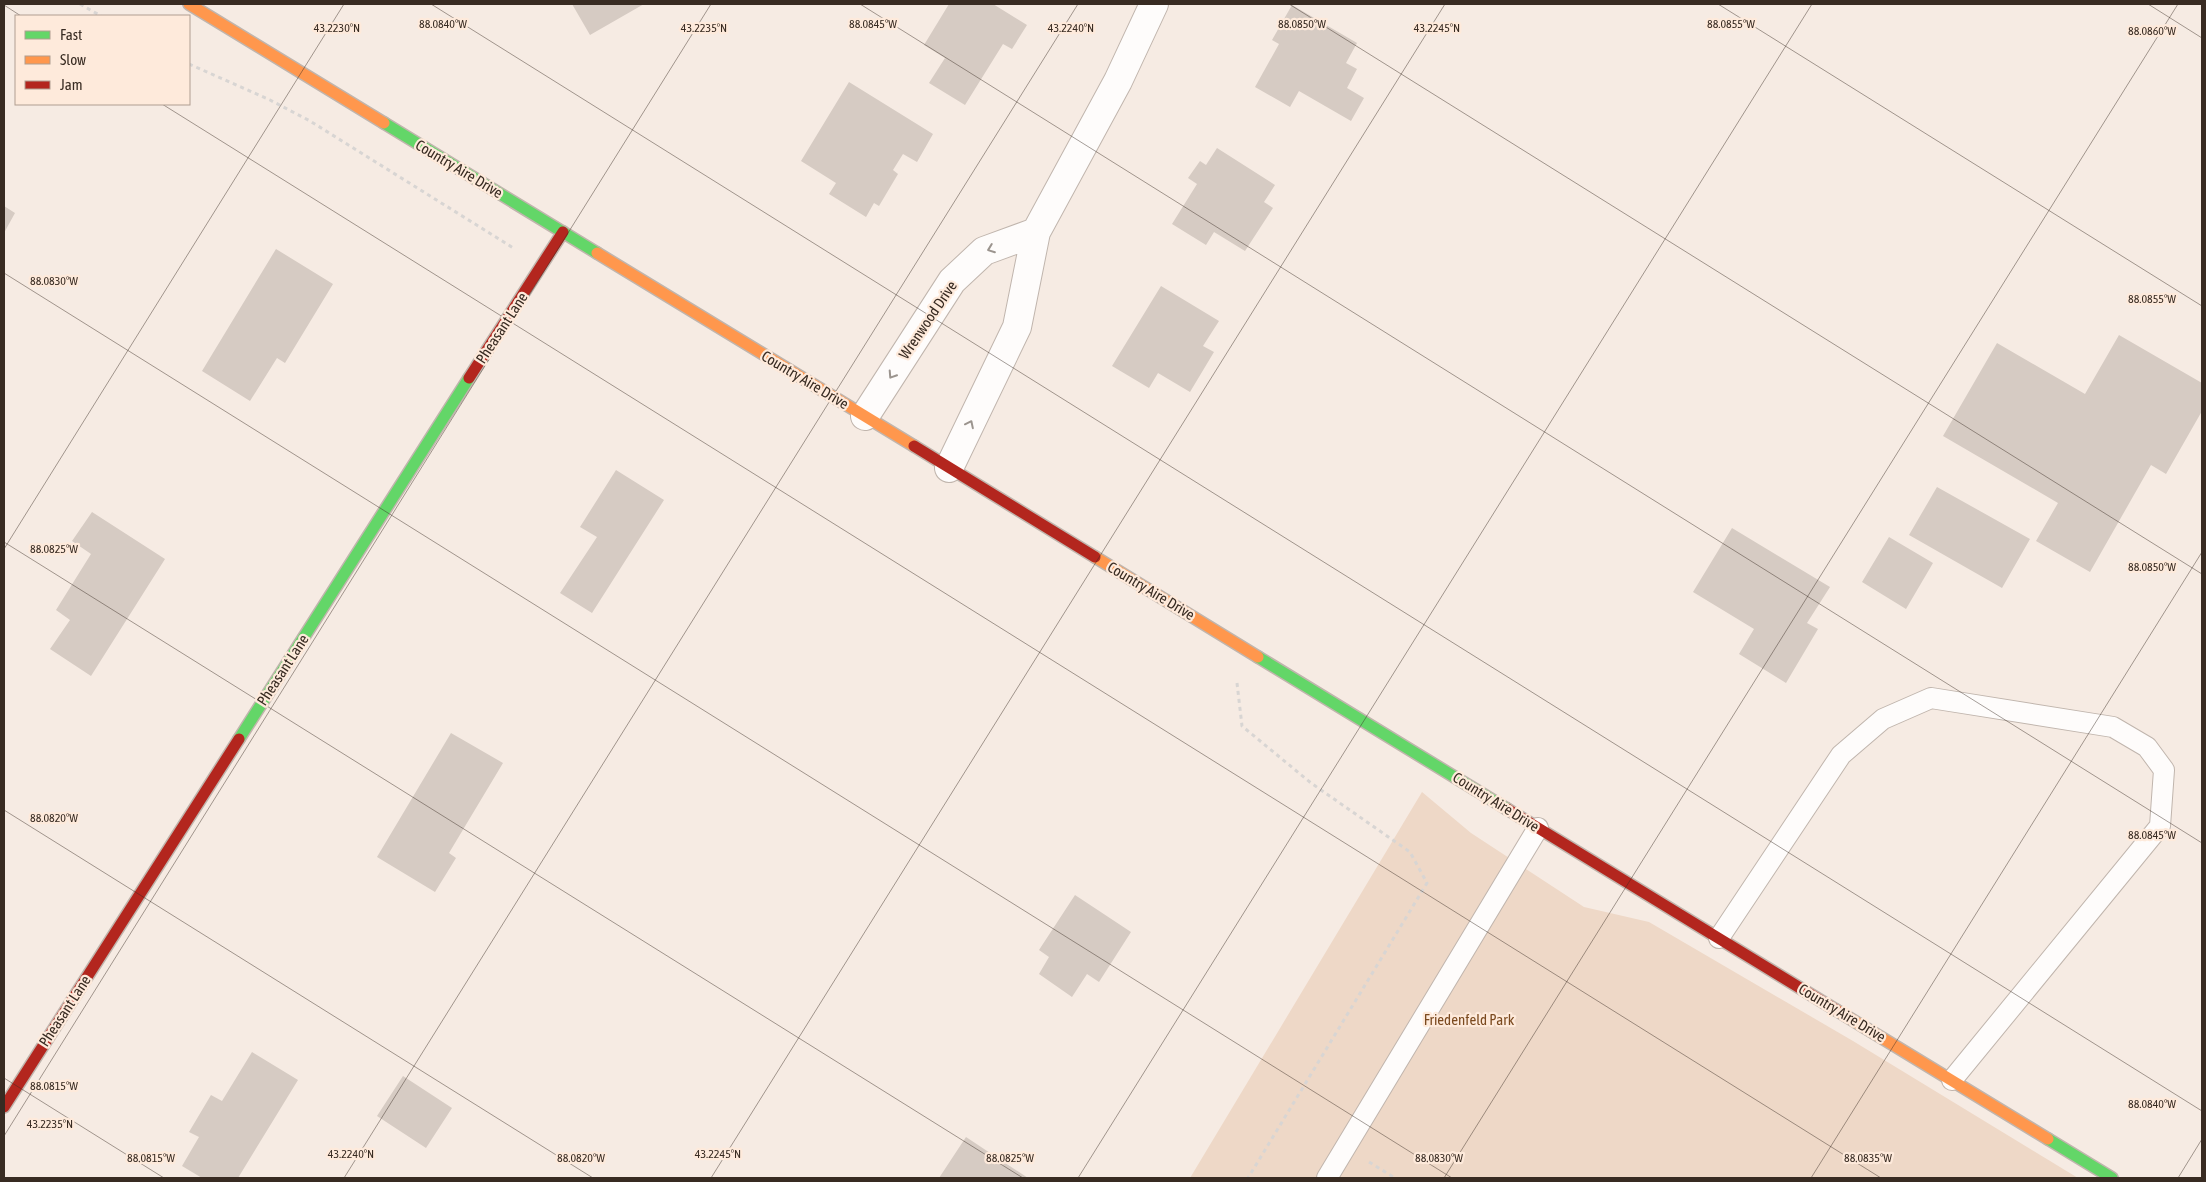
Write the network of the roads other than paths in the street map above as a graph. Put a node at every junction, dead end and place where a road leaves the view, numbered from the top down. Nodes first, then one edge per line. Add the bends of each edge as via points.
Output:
1 (189, 4) edge
2 (1154, 4) edge
3 (563, 232) junction
4 (1036, 232) junction
5 (865, 416) junction
6 (949, 468) junction
7 (1538, 828) junction
8 (1719, 938) junction
9 (1952, 1080) junction
10 (4, 1107) edge
11 (1327, 1178) edge
12 (2112, 1178) edge

1 - 3 street, Country Aire Drive
2 - 4 street via 1118,81
3 - 5 street, Country Aire Drive
3 - 10 street, Pheasant Lane
4 -> 5 street, Wrenwood Drive via 984,251 952,281
6 -> 4 street via 1017,327
5 - 6 street, Country Aire Drive
6 - 7 street, Country Aire Drive
7 - 8 street, Country Aire Drive
7 - 11 lane
8 - 9 street, Country Aire Drive
8 - 9 lane via 1841,756 1883,719 1931,698 2113,728 2147,748 2164,770 2160,826
9 - 12 street, Country Aire Drive

